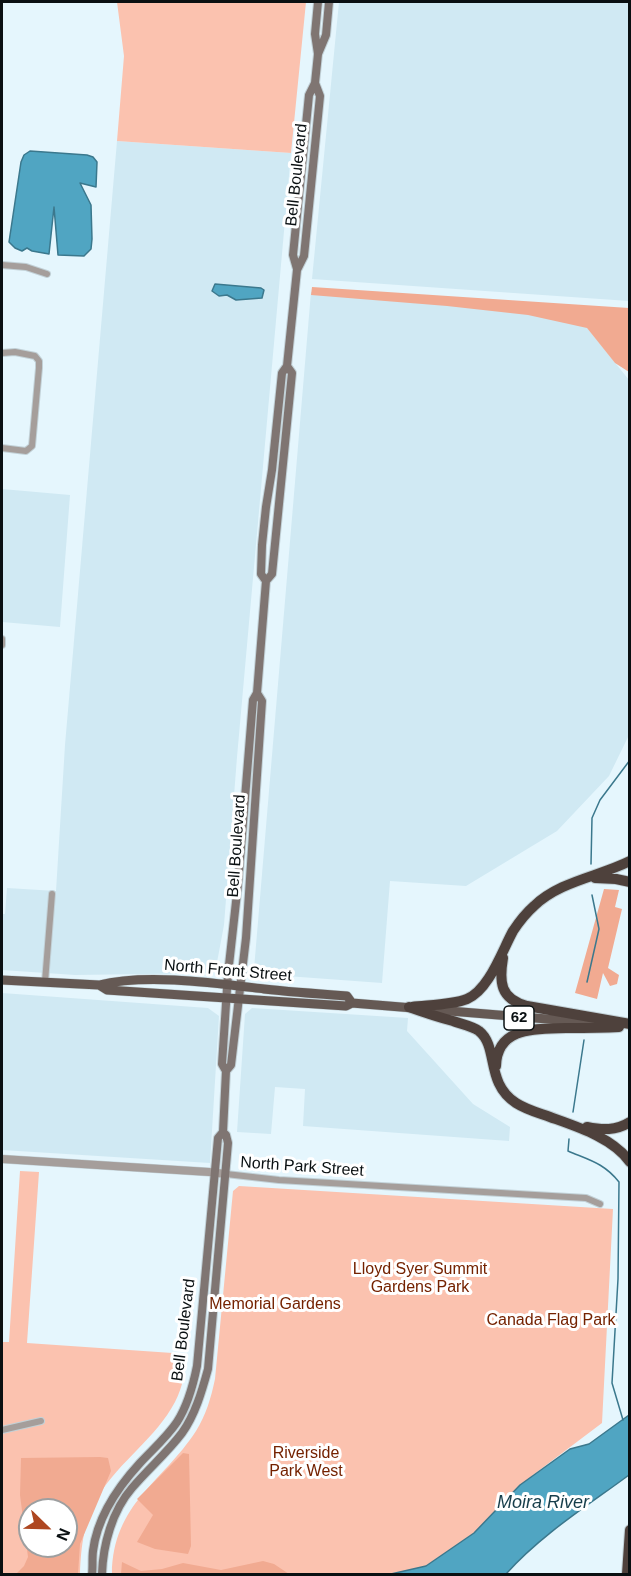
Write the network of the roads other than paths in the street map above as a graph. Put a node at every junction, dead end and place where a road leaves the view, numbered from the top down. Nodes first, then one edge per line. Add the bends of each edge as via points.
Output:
1 (318, 2) edge
2 (329, 2) edge
3 (318, 54) junction
4 (2, 265) edge
5 (47, 274) dead end
6 (2, 353) edge
7 (2, 448) edge
8 (2, 639) edge
9 (2, 645) edge
10 (257, 693) junction
11 (630, 861) edge
12 (586, 879) junction
13 (630, 882) edge
14 (52, 894) dead end
15 (508, 940) junction
16 (2, 980) edge
17 (45, 982) junction
18 (99, 985) junction
19 (227, 985) junction
20 (241, 986) junction
21 (226, 998) junction
22 (239, 998) junction
23 (352, 1003) junction
24 (409, 1007) junction
25 (630, 1026) edge
26 (226, 1071) junction
27 (497, 1081) junction
28 (566, 1122) junction
29 (630, 1122) edge
30 (223, 1132) junction
31 (2, 1158) edge
32 (630, 1162) edge
33 (215, 1173) junction
34 (226, 1174) junction
35 (600, 1204) dead end
36 (41, 1421) dead end
37 (2, 1430) edge
38 (630, 1530) edge
39 (92, 1575) edge
40 (102, 1575) edge
41 (627, 1575) edge

1 - 3 main road, Bell Boulevard
2 - 3 main road, Bell Boulevard via 326,35
3 - 10 main road, Bell Boulevard via 315,83 320,96 304,256 297,270 263,536 261,574 266,581
4 - 5 street
6 - 7 street via 35,356 39,362 32,446 26,451
8 - 9 street
10 - 19 main road, Bell Boulevard via 253,700
10 - 20 main road, Bell Boulevard via 262,701
11 - 12 highway
12 - 13 highway
12 - 15 highway via 541,900
14 - 17 street
15 - 24 highway via 486,982 474,995 466,1000
15 - 25 highway via 500,976 504,992 513,1001
16 - 17 main road, North Front Street / 62
17 - 18 main road, North Front Street / 62
18 - 19 main road, North Front Street / 62 via 148,980
18 - 21 main road, North Front Street / 62 via 107,990
19 - 20 main road, North Front Street / 62
19 - 21 main road, Bell Boulevard
20 - 22 main road, Bell Boulevard
20 - 23 main road, North Front Street / 62 via 347,996
21 - 22 main road, North Front Street / 62
21 - 26 main road, Bell Boulevard via 222,1064
22 - 23 main road, North Front Street / 62 via 346,1006
22 - 26 main road, Bell Boulevard via 231,1065
23 - 24 main road, North Front Street / 62
24 - 25 main road, North Front Street / 62
24 - 27 highway via 478,1031 489,1047
25 - 27 highway via 519,1032 499,1051
26 - 30 main road, Bell Boulevard
27 - 28 highway via 516,1103
28 - 29 highway via 611,1129
28 - 32 highway via 613,1144
30 - 33 main road, Bell Boulevard via 218,1138
30 - 34 main road, Bell Boulevard via 228,1143
31 - 33 street, North Park Street
33 - 34 street, North Park Street
33 - 39 main road, Bell Boulevard via 192,1390 176,1424 111,1500 93,1550
34 - 35 street, North Park Street via 586,1198
34 - 40 main road, Bell Boulevard via 204,1382 183,1432 120,1505 109,1533
36 - 37 street
38 - 41 highway

